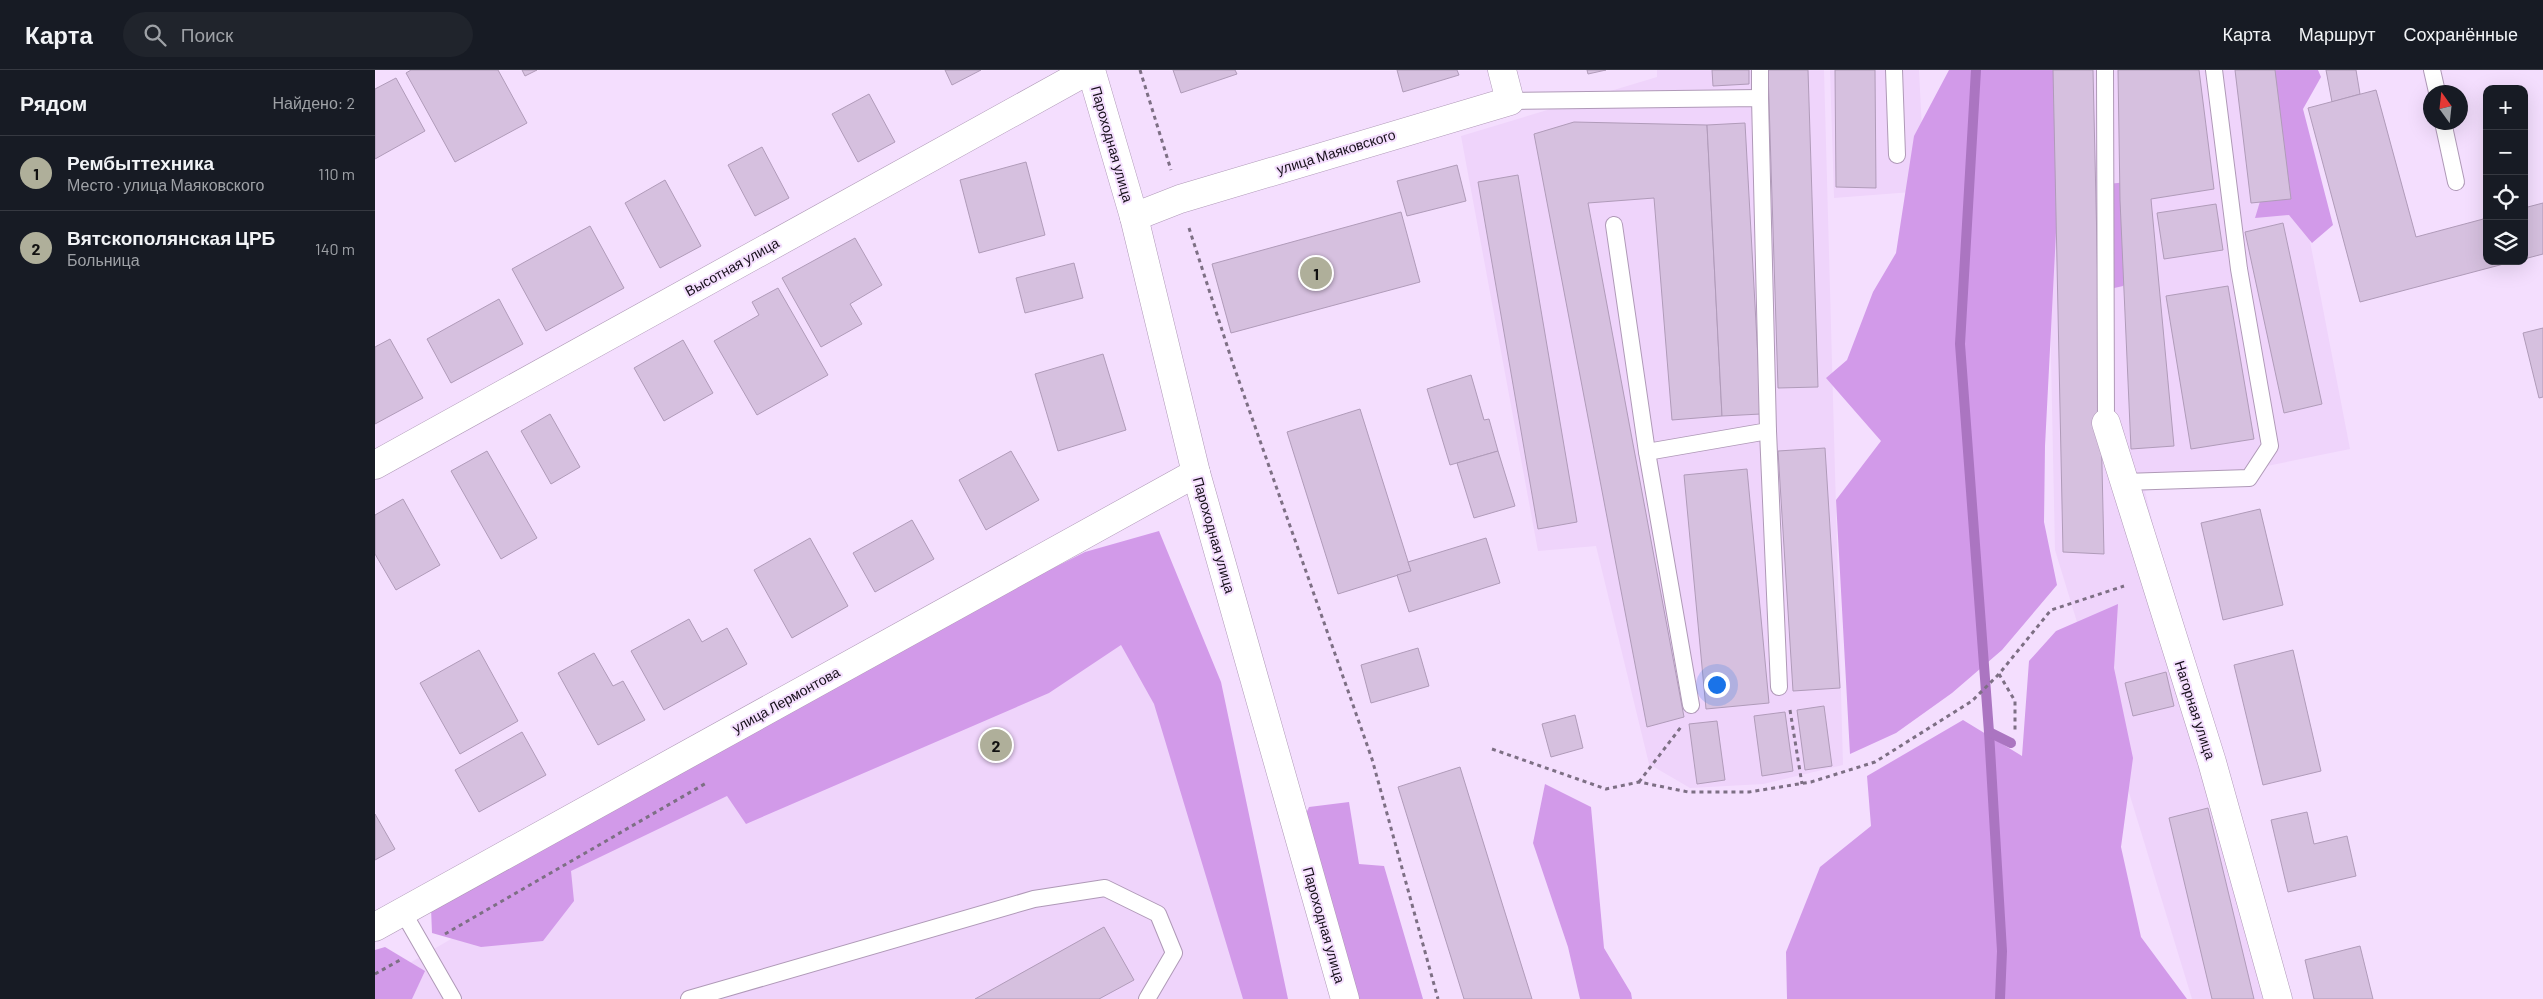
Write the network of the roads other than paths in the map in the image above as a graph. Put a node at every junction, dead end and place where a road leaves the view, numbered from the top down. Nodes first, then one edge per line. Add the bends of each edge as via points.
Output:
1 (1090, 70) edge
2 (1502, 70) edge
3 (1760, 70) edge
4 (1894, 70) edge
5 (2105, 70) edge
6 (2214, 70) edge
7 (2432, 70) edge
8 (2435, 85) edge
9 (1761, 98) junction
10 (1510, 101) junction
11 (2445, 130) edge
12 (1897, 155) dead end
13 (2456, 182) dead end
14 (1134, 217) junction
15 (1614, 225) dead end
16 (2106, 423) joint
17 (1768, 431) junction
18 (1647, 452) junction
19 (375, 465) edge
20 (1197, 473) junction
21 (2124, 482) junction
22 (1779, 687) road end
23 (1691, 705) road end
24 (403, 912) junction
25 (375, 927) edge
26 (453, 999) edge
27 (689, 999) edge
28 (1147, 999) edge
29 (1345, 999) edge
30 (2278, 999) edge

1 - 14 street, Пароходная улица
1 - 19 street, Высотная улица
2 - 10 street
3 - 9 lane
4 - 12 lane
5 - 16 lane
6 - 21 lane via 2239,269 2270,446 2249,478
7 - 8 lane
9 - 10 lane
9 - 17 lane
10 - 14 street, улица Маяковского via 1180,199
11 - 13 lane
14 - 20 street, Пароходная улица
15 - 18 lane
16 - 21 street, Нагорная улица
17 - 18 lane
17 - 22 lane
18 - 23 lane
20 - 24 street, улица Лермонтова
20 - 29 street, Пароходная улица
21 - 30 street, Нагорная улица via 2212,762
24 - 25 street, улица Лермонтова
24 - 26 lane
27 - 28 lane via 1033,899 1105,888 1158,914 1174,953

